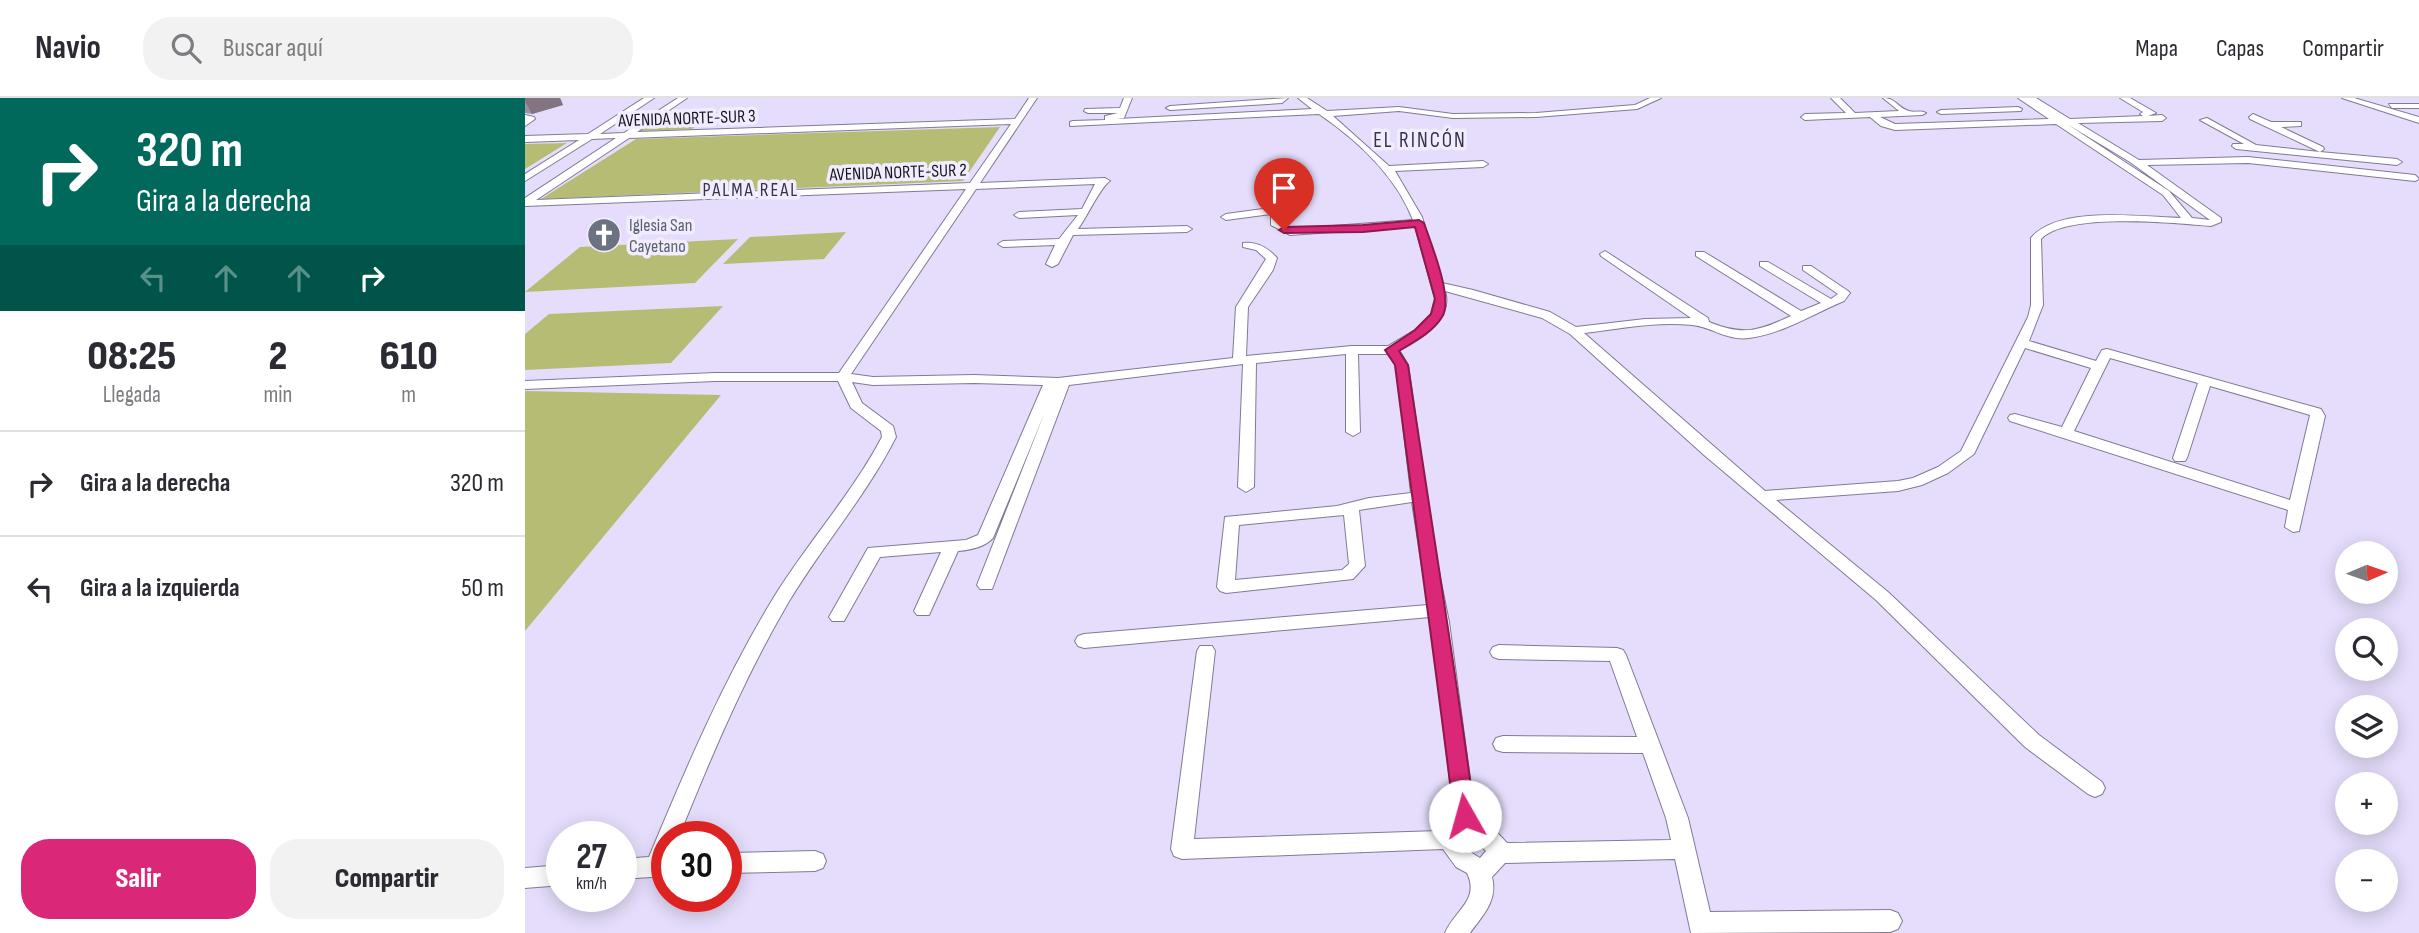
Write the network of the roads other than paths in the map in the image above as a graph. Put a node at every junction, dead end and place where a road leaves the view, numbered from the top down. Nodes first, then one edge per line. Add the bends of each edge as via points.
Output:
1 (650, 98) edge
2 (683, 98) edge
3 (1033, 98) edge
4 (1284, 98) edge
5 (1302, 98) edge
6 (1599, 98) edge
7 (1835, 98) edge
8 (1887, 98) edge
9 (1987, 98) edge
10 (2022, 98) edge
11 (2030, 98) edge
12 (2046, 98) edge
13 (2124, 98) edge
14 (2346, 98) edge
15 (1655, 99) edge
16 (1126, 104) edge
17 (2362, 105) junction
18 (2419, 106) edge
19 (1168, 108) dead end
20 (1943, 108) dead end
21 (1610, 109) junction
22 (2018, 109) dead end
23 (2004, 110) junction
24 (1089, 111) dead end
25 (1324, 113) junction
26 (1906, 113) junction
27 (1922, 113) dead end
28 (1877, 114) junction
29 (1853, 115) junction
30 (1805, 117) dead end
31 (2253, 117) dead end
32 (2162, 118) dead end
33 (2204, 120) dead end
34 (2419, 120) edge
35 (1018, 121) junction
36 (2061, 121) junction
37 (1073, 124) dead end
38 (2298, 124) dead end
39 (2268, 125) junction
40 (627, 135) junction
41 (587, 137) junction
42 (525, 139) edge
43 (2236, 146) dead end
44 (2257, 148) junction
45 (2321, 154) junction
46 (2333, 155) junction
47 (2397, 162) dead end
48 (2122, 163) junction
49 (2137, 163) junction
50 (1483, 164) dead end
51 (1386, 169) junction
52 (2336, 169) junction
53 (2347, 170) junction
54 (525, 178) edge
55 (2415, 178) dead end
56 (973, 185) junction
57 (1092, 192) junction
58 (1032, 194) dead end
59 (525, 203) edge
60 (1300, 207) dead end
61 (1276, 210) junction
62 (1082, 212) junction
63 (1019, 215) dead end
64 (1226, 217) dead end
65 (2189, 221) junction
66 (1419, 223) junction
67 (1187, 229) dead end
68 (1070, 232) junction
69 (1062, 242) junction
70 (1003, 244) dead end
71 (1247, 245) dead end
72 (1605, 254) dead end
73 (1700, 254) dead end
74 (1052, 264) dead end
75 (1764, 264) dead end
76 (1807, 268) dead end
77 (1438, 286) junction
78 (1830, 303) junction
79 (1685, 314) junction
80 (1801, 316) junction
81 (1574, 331) junction
82 (2021, 346) junction
83 (1352, 350) junction
84 (1391, 350) junction
85 (2104, 358) junction
86 (1245, 360) junction
87 (843, 377) junction
88 (2205, 380) junction
89 (1058, 382) junction
90 (525, 385) edge
91 (2015, 418) dead end
92 (1353, 432) dead end
93 (2066, 433) junction
94 (2180, 458) dead end
95 (1246, 487) dead end
96 (1761, 496) junction
97 (1419, 497) junction
98 (1351, 506) junction
99 (2296, 507) junction
100 (2293, 527) dead end
101 (952, 547) junction
102 (986, 585) dead end
103 (1438, 610) junction
104 (923, 611) dead end
105 (838, 617) dead end
106 (1084, 641) dead end
107 (1206, 652) dead end
108 (1499, 652) dead end
109 (1503, 744) dead end
110 (1651, 745) junction
111 (2095, 788) dead end
112 (674, 821) edge
113 (1464, 821) junction
114 (1448, 839) junction
115 (1683, 849) junction
116 (1502, 853) junction
117 (815, 861) dead end
118 (742, 863) edge
119 (1480, 875) junction
120 (546, 876) edge
121 (525, 878) edge
122 (1890, 921) dead end
123 (1702, 928) edge
124 (1457, 933) edge

1 - 41 street
2 - 40 street
3 - 35 street
4 - 19 street
5 - 25 street
6 - 21 street
7 - 29 street
8 - 26 street
9 - 23 street
10 - 36 street
11 - 36 street
12 - 13 street via 2075,116 2152,113
14 - 17 street
15 - 21 street
16 - 24 street
17 - 18 street
17 - 34 street
20 - 23 street
21 - 25 street via 1536,115 1453,116 1399,110
22 - 23 street
25 - 37 street
25 - 51 street
26 - 27 street
26 - 28 street
28 - 29 street
28 - 36 street via 1890,127
29 - 30 street
31 - 39 street
32 - 36 street
33 - 44 street
35 - 40 street, AVENIDA NORTE-SUR 3
35 - 56 street
36 - 48 street
36 - 49 street
38 - 39 street
39 - 46 street
40 - 41 street, AVENIDA NORTE-SUR 3
40 - 59 street
41 - 42 street, AVENIDA NORTE-SUR 3
41 - 54 street
43 - 44 street
44 - 45 street
45 - 46 street
45 - 52 street
46 - 47 street
46 - 53 street
48 - 49 street
48 - 65 street via 2175,201
49 - 52 street via 2248,160
49 - 65 street via 2217,220
50 - 51 street
51 - 66 street via 1402,186
52 - 53 street
53 - 55 street
56 - 57 street, AVENIDA NORTE-SUR 2 via 1099,181
56 - 59 street, AVENIDA NORTE-SUR 2
56 - 87 street
57 - 58 street
57 - 62 street
60 - 61 street
61 - 64 street
61 - 66 street via 1275,223 1290,232
62 - 63 street
62 - 68 street
65 - 82 street via 2080,220 2043,228 2036,238 2037,305
66 - 77 street
67 - 68 street
68 - 69 street
69 - 70 street
69 - 74 street
71 - 86 street via 1271,254 1272,259 1244,303 1240,325
72 - 79 street
73 - 80 street
75 - 78 street
76 - 78 street via 1844,293
77 - 81 street via 1546,315
77 - 84 street via 1437,316
78 - 80 street
79 - 80 street via 1728,334 1780,326
79 - 81 street
81 - 96 street
82 - 85 street
82 - 96 street via 1969,451 1943,470 1898,486
83 - 84 street
83 - 86 street
83 - 92 street
84 - 97 street via 1401,361
85 - 88 street
85 - 93 street
86 - 89 street
86 - 95 street
87 - 89 street via 873,382
87 - 90 street via 694,377
87 - 112 street via 856,405 888,429 888,437 799,572 756,647
88 - 94 street
88 - 99 street via 2316,412
89 - 101 street via 985,538
89 - 102 street
91 - 93 street
93 - 99 street
96 - 111 street via 1882,596 2032,741
97 - 98 street
97 - 103 street
98 - 98 street via 1354,572 1225,595 1232,515
99 - 100 street
101 - 104 street
101 - 105 street via 877,546
103 - 106 street
103 - 113 street
107 - 114 street via 1182,849
108 - 110 street via 1617,655
109 - 110 street
110 - 115 street
113 - 114 street via 1459,832
113 - 116 street
114 - 119 street
115 - 116 street
115 - 123 street
116 - 119 street
117 - 118 street
119 - 124 street via 1481,903
120 - 121 street
122 - 123 street

